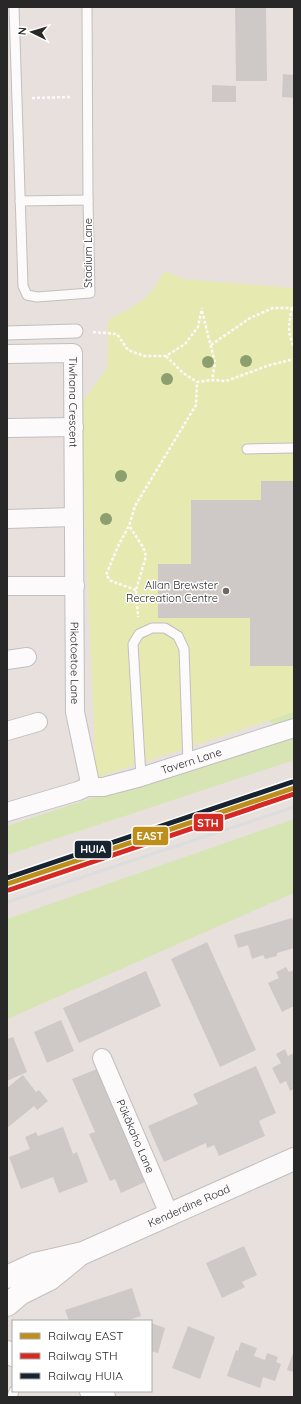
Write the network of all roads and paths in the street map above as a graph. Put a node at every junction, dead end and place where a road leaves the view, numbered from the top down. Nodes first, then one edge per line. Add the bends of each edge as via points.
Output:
1 (14, 7) edge
2 (87, 7) edge
3 (88, 96) junction
4 (18, 99) junction
5 (88, 200) junction
6 (20, 201) junction
7 (293, 308) edge
8 (76, 331) joint
9 (7, 333) edge
10 (211, 345) junction
11 (294, 346) edge
12 (7, 354) edge
13 (166, 356) junction
14 (294, 359) edge
15 (212, 380) junction
16 (197, 382) junction
17 (74, 427) junction
18 (7, 428) edge
19 (294, 448) edge
20 (247, 449) dead end
21 (73, 517) junction
22 (7, 518) edge
23 (130, 526) junction
24 (7, 586) edge
25 (75, 586) junction
26 (136, 590) junction
27 (139, 634) junction
28 (27, 657) dead end
29 (7, 660) edge
30 (38, 722) dead end
31 (294, 728) edge
32 (7, 731) edge
33 (188, 762) junction
34 (141, 777) junction
35 (87, 787) junction
36 (7, 812) edge
37 (102, 1058) dead end
38 (294, 1159) edge
39 (169, 1214) junction
40 (83, 1253) junction
41 (7, 1277) edge
42 (7, 1305) edge
43 (93, 1392) edge
44 (104, 1397) edge

1 - 4 lane, Stadium Lane
2 - 3 lane, Stadium Lane
3 - 4 path
3 - 5 lane, Stadium Lane
4 - 6 lane, Stadium Lane
5 - 6 lane
5 - 6 lane, Stadium Lane via 90,293 37,297 27,295 23,286
7 - 10 path via 273,308 250,318
7 - 11 path via 289,323 290,340
8 - 9 street
8 - 13 path via 117,334 128,350 144,356
10 - 13 path via 202,308 194,333 185,344
10 - 15 path via 215,363
12 - 17 street, Tiwhana Crescent via 73,353
13 - 16 path via 183,373
14 - 15 path via 226,381
15 - 16 path
16 - 23 path via 196,405 135,506
17 - 18 street
17 - 21 street, Tiwhana Crescent
19 - 20 lane
21 - 22 street
21 - 25 street, Pikotoetoe Lane
23 - 26 path via 146,556
23 - 26 path via 106,575 111,581
24 - 25 street
25 - 35 street, Pikotoetoe Lane via 75,712 90,779
26 - 27 path
27 - 33 lane via 152,628 165,628 178,636 184,649
27 - 34 lane via 133,644
28 - 29 street
30 - 32 street
31 - 33 street, Tavern Lane
33 - 34 street, Tavern Lane
34 - 35 street, Tavern Lane
35 - 36 street
37 - 39 street, Pūkākaho Lane
38 - 39 street, Kenderdine Road
39 - 40 street, Kenderdine Road
40 - 41 street, Kenderdine Road via 35,1264
40 - 42 street, Kenderdine Road via 50,1279 20,1294
43 - 44 street

